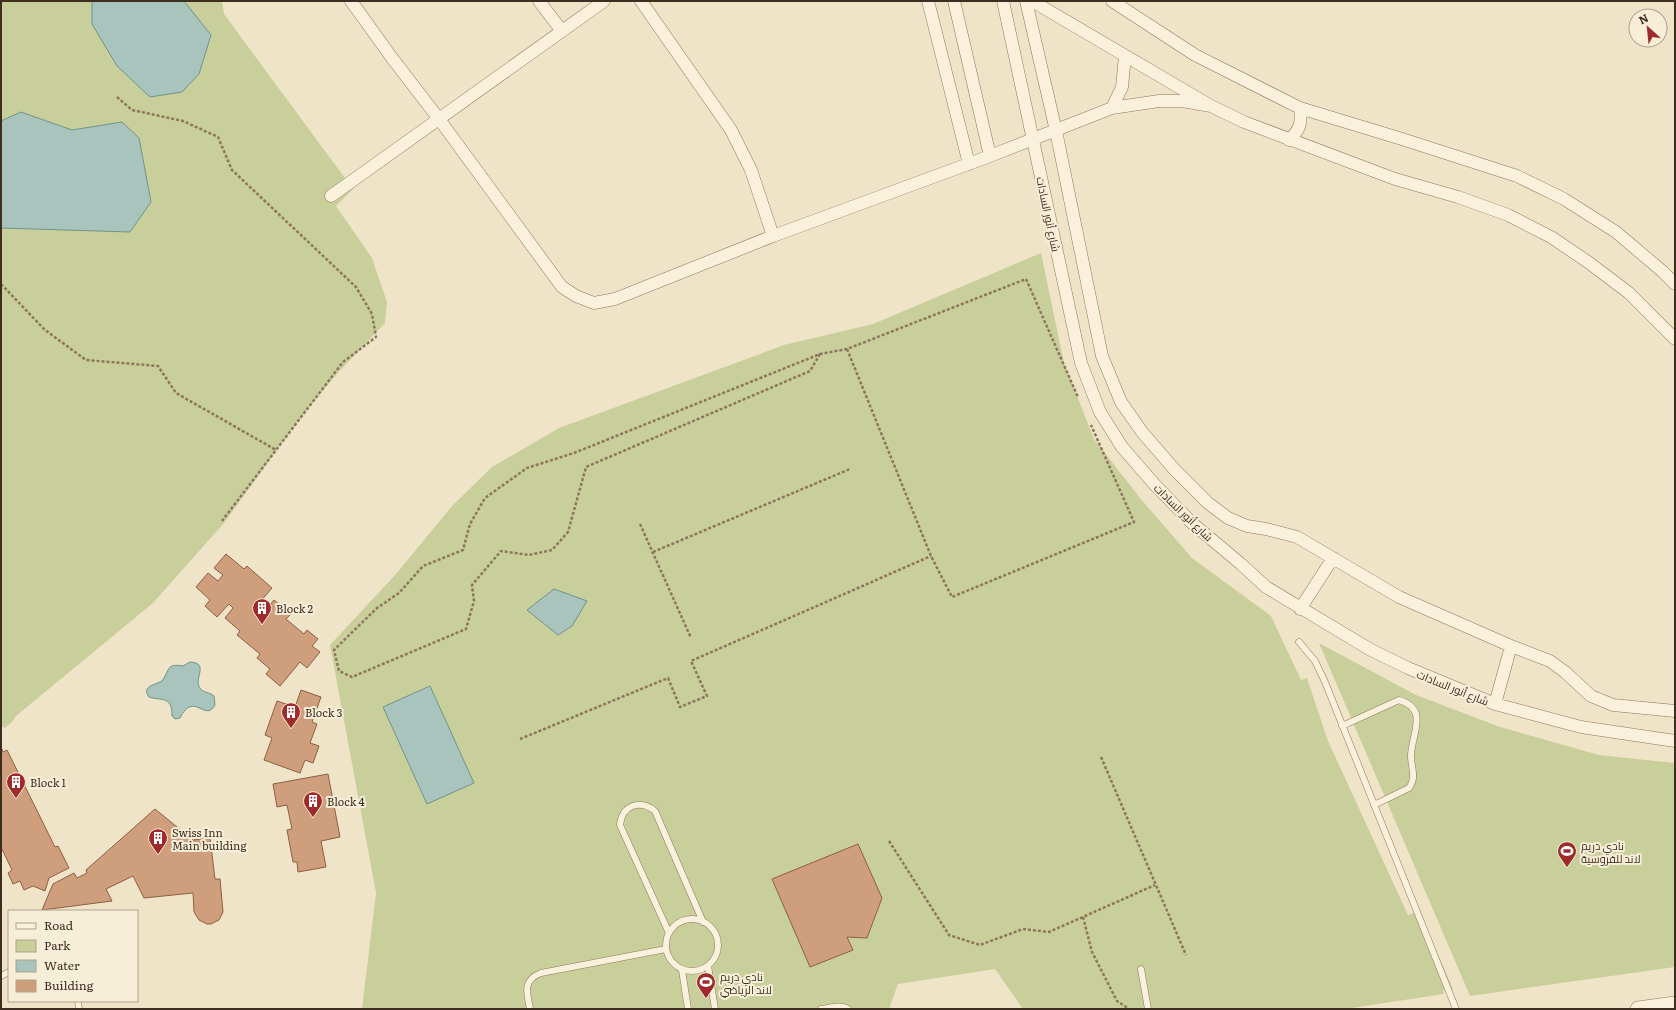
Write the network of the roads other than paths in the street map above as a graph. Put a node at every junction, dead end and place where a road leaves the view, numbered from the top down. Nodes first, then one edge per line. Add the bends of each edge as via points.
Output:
1 (350, 1) edge
2 (539, 1) edge
3 (604, 1) edge
4 (641, 1) edge
5 (928, 1) edge
6 (954, 1) edge
7 (1002, 1) edge
8 (1026, 1) edge
9 (1032, 1) edge
10 (1112, 1) edge
11 (562, 31) junction
12 (1125, 56) junction
13 (1211, 106) junction
14 (1112, 108) junction
15 (1300, 108) junction
16 (439, 119) junction
17 (1056, 131) junction
18 (1033, 139) junction
19 (1289, 140) junction
20 (990, 156) junction
21 (968, 164) junction
22 (331, 196) dead end
23 (773, 236) junction
24 (1675, 284) edge
25 (1675, 339) edge
26 (1333, 558) junction
27 (1300, 609) junction
28 (1299, 642) dead end
29 (1511, 646) junction
30 (1495, 704) junction
31 (1675, 711) edge
32 (1342, 726) junction
33 (1675, 742) edge
34 (1374, 805) junction
35 (703, 922) junction
36 (668, 933) junction
37 (666, 950) junction
38 (708, 966) junction
39 (1141, 969) dead end
40 (682, 970) junction
41 (1675, 1004) edge
42 (530, 1009) edge
43 (688, 1009) edge
44 (715, 1009) edge
45 (821, 1009) edge
46 (848, 1009) edge
47 (1148, 1009) edge
48 (1456, 1009) edge
49 (1638, 1009) edge

1 - 16 street
2 - 11 street
3 - 11 street
4 - 23 street via 731,130 751,170
5 - 21 street
6 - 20 street
7 - 18 street, شارع أنور السادات
8 - 17 street, شارع أنور السادات
9 - 12 street
10 - 15 street via 1195,55
11 - 16 street
12 - 13 street
12 - 14 street via 1122,87
13 - 14 street via 1159,100
13 - 19 street
14 - 17 street
15 - 19 street via 1301,126
15 - 24 street via 1517,176 1564,200 1616,232
16 - 22 street
16 - 23 street via 562,287 594,303 615,299
17 - 18 street
17 - 26 street, شارع أنور السادات via 1102,356 1121,402 1142,432 1174,469 1208,503 1228,518 1247,526 1297,537
18 - 20 street
18 - 27 street, شارع أنور السادات via 1081,363 1100,412 1122,447 1192,523 1266,587
19 - 25 street via 1395,180 1458,197 1508,215 1551,237 1629,293
20 - 21 street
21 - 23 street
26 - 27 street
26 - 29 street, شارع أنور السادات via 1399,598
27 - 30 street, شارع أنور السادات via 1371,650
28 - 32 lane via 1315,661
29 - 30 street
29 - 31 street, شارع أنور السادات via 1550,661 1592,696 1613,705
30 - 33 street, شارع أنور السادات via 1581,727
32 - 34 lane
32 - 34 lane via 1399,700 1412,707 1415,713 1417,726 1411,747 1414,776 1412,785
34 - 48 lane
35 - 36 lane via 695,919 680,922
35 - 36 lane via 655,811 644,804 631,806 623,814 620,825
35 - 38 lane via 714,932 718,946
36 - 37 lane
37 - 40 lane via 671,962
37 - 42 lane via 534,975 527,987
38 - 40 lane via 696,971
38 - 44 lane
39 - 47 lane
40 - 43 lane
41 - 49 street
45 - 46 lane via 839,1006

